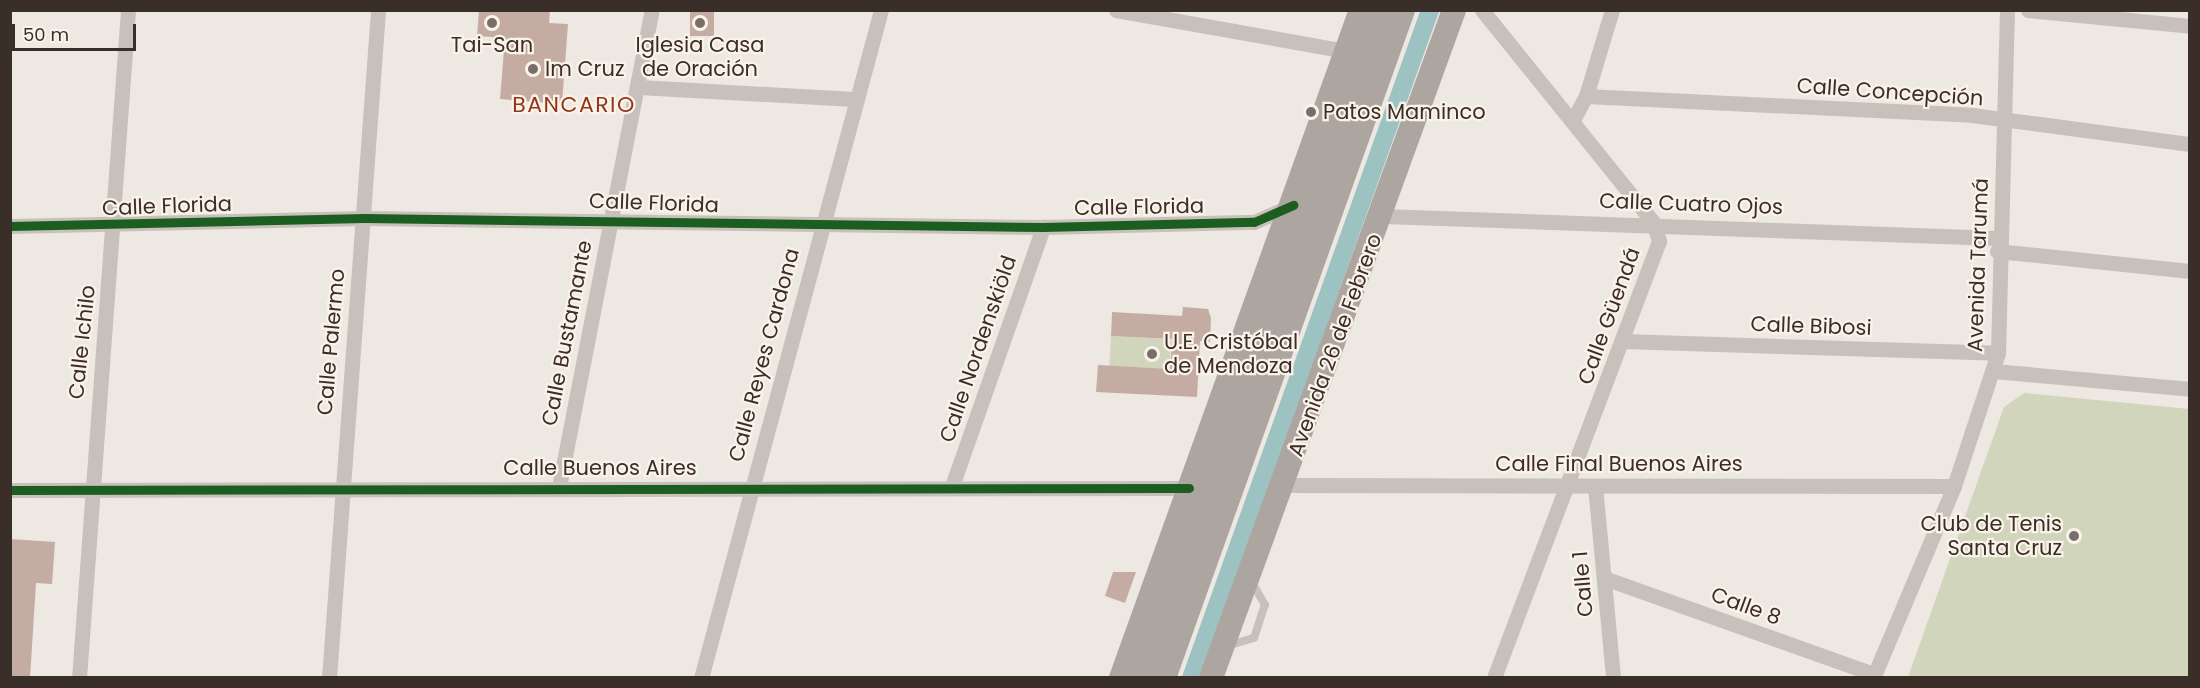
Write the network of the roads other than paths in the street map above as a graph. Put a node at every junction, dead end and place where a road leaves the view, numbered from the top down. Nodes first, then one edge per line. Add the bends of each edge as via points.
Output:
1 (128, 10) edge
2 (378, 10) edge
3 (652, 10) edge
4 (881, 10) edge
5 (1116, 10) edge
6 (1361, 10) edge
7 (1383, 10) edge
8 (1403, 10) edge
9 (1454, 10) edge
10 (1611, 10) edge
11 (2007, 10) edge
12 (2028, 10) edge
13 (1482, 11) edge
14 (1149, 13) edge
15 (2190, 26) edge
16 (1346, 51) junction
17 (639, 87) junction
18 (1586, 96) junction
19 (854, 99) junction
20 (1573, 120) junction
21 (2004, 124) junction
22 (2190, 144) edge
23 (1293, 205) junction
24 (1383, 216) junction
25 (364, 218) junction
26 (610, 220) junction
27 (1653, 222) junction
28 (10, 226) edge
29 (115, 226) junction
30 (821, 226) junction
31 (1043, 227) junction
32 (1998, 245) junction
33 (2190, 270) edge
34 (1622, 341) junction
35 (1998, 353) junction
36 (1994, 371) junction
37 (2190, 389) edge
38 (339, 485) junction
39 (1284, 485) junction
40 (1570, 485) junction
41 (751, 486) junction
42 (952, 486) junction
43 (1595, 486) junction
44 (1954, 486) junction
45 (559, 487) junction
46 (1189, 489) junction
47 (10, 490) edge
48 (89, 491) junction
49 (1604, 578) junction
50 (1873, 676) edge
51 (79, 678) edge
52 (329, 678) edge
53 (701, 678) edge
54 (1121, 678) edge
55 (1145, 678) edge
56 (1164, 678) edge
57 (1210, 678) edge
58 (1494, 678) edge
59 (1613, 678) edge

1 - 29 street, Calle Ichilo
2 - 25 street, Calle Palermo
3 - 17 street, Calle Bustamante
4 - 19 street, Calle Reyes Cardona
5 - 14 street
6 - 16 main road
7 - 55 main road
8 - 56 main road
9 - 24 main road, Avenida 26 de Febrero
10 - 18 street
11 - 21 street, Avenida Tarumá
12 - 15 street
13 - 20 street, Calle Güendá
14 - 16 street
16 - 23 main road
17 - 19 street
17 - 26 street, Calle Bustamante
18 - 20 street
18 - 21 street, Calle Concepción via 1972,116
19 - 30 street, Calle Reyes Cardona
20 - 27 street, Calle Güendá
21 - 22 street, Calle Concepción
21 - 32 street, Avenida Tarumá
23 - 31 street, Calle Florida via 1254,222
23 - 46 main road
24 - 27 street, Calle Cuatro Ojos
24 - 39 main road, Avenida 26 de Febrero
25 - 26 street, Calle Florida
25 - 29 street, Calle Florida
25 - 38 street, Calle Palermo
26 - 30 street, Calle Florida
26 - 45 street, Calle Bustamante
27 - 32 street, Calle Cuatro Ojos
27 - 34 street, Calle Güendá via 1659,241
28 - 29 street, Calle Florida
29 - 48 street, Calle Ichilo
30 - 31 street, Calle Florida
30 - 41 street, Calle Reyes Cardona
31 - 42 street, Calle Nordenskiöld
32 - 33 street, Calle Cuatro Ojos
32 - 35 street, Avenida Tarumá
34 - 35 street, Calle Bibosi
34 - 40 street, Calle Güendá
35 - 36 street, Avenida Tarumá
36 - 37 street
36 - 44 street, Avenida Tarumá
38 - 45 street, Calle Buenos Aires
38 - 48 street, Calle Buenos Aires
38 - 52 street, Calle Palermo
39 - 40 street, Calle Final Buenos Aires
39 - 57 main road, Avenida 26 de Febrero
40 - 43 street, Calle Final Buenos Aires
40 - 58 street, Calle Güendá
41 - 42 street, Calle Buenos Aires
41 - 45 street, Calle Buenos Aires
41 - 53 street, Calle Reyes Cardona
42 - 46 street, Calle Buenos Aires
43 - 44 street, Calle Final Buenos Aires
43 - 49 street, Calle 1
44 - 50 street, Avenida Tarumá
46 - 54 main road
47 - 48 street, Calle Buenos Aires
48 - 51 street, Calle Ichilo
49 - 50 street, Calle 8
49 - 59 street, Calle 1

